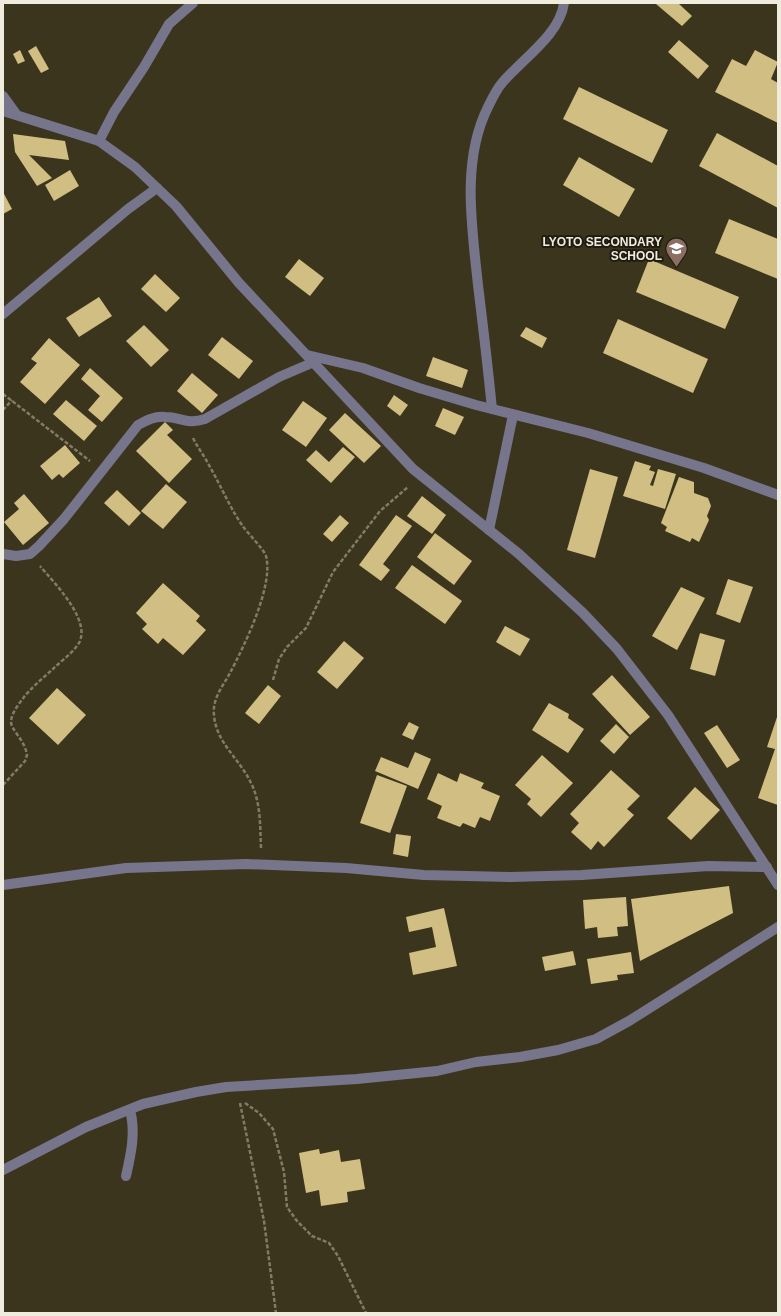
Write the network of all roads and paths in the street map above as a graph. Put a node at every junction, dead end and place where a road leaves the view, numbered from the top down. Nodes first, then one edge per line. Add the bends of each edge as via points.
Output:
1 (193, 3) edge
2 (564, 3) edge
3 (3, 96) edge
4 (3, 111) edge
5 (16, 114) junction
6 (99, 141) junction
7 (157, 188) junction
8 (3, 314) edge
9 (306, 355) junction
10 (314, 362) junction
11 (3, 394) edge
12 (12, 400) junction
13 (492, 409) junction
14 (3, 410) edge
15 (513, 415) junction
16 (185, 422) junction
17 (102, 471) junction
18 (421, 476) junction
19 (778, 495) edge
20 (489, 530) junction
21 (3, 554) edge
22 (30, 554) junction
23 (273, 680) dead end
24 (3, 785) edge
25 (262, 865) junction
26 (767, 867) junction
27 (3, 885) edge
28 (778, 885) edge
29 (778, 927) edge
30 (130, 1110) junction
31 (3, 1170) edge
32 (126, 1176) dead end
33 (276, 1313) edge
34 (366, 1313) edge

1 - 6 street via 169,24 114,112
2 - 13 street via 555,25 542,42 501,84 477,131 472,165 472,209
3 - 5 street
4 - 5 street
5 - 6 street
6 - 7 street
7 - 8 street via 128,209
7 - 9 street via 176,206 238,283
9 - 10 street
9 - 13 street via 363,368 419,388
10 - 16 street via 279,378 205,419
10 - 18 street
11 - 12 path
12 - 14 path
12 - 17 path via 20,409
13 - 15 street
15 - 19 street via 644,449
15 - 20 street
16 - 17 street via 166,416 138,424
16 - 25 path via 227,501 266,554 268,566 262,602 247,641 216,698 214,714 218,732 251,781 258,800
17 - 22 street via 64,519
18 - 20 street
18 - 23 path via 380,511 332,572 306,628 279,659
20 - 26 street via 550,582 617,649 668,715
21 - 22 street
22 - 24 path via 64,594 74,610 82,635 77,646 28,693 12,714 10,722 22,740 27,755 25,761
25 - 26 street via 511,877 708,866
25 - 27 street via 126,868
26 - 28 street
29 - 30 street via 629,1022 596,1039 558,1050 520,1058 476,1062 437,1071 226,1087 143,1104
30 - 31 street via 86,1127
30 - 32 street via 133,1135
33 - 34 path via 264,1221 239,1099 259,1113 273,1129 284,1172 287,1207 312,1236 329,1243

